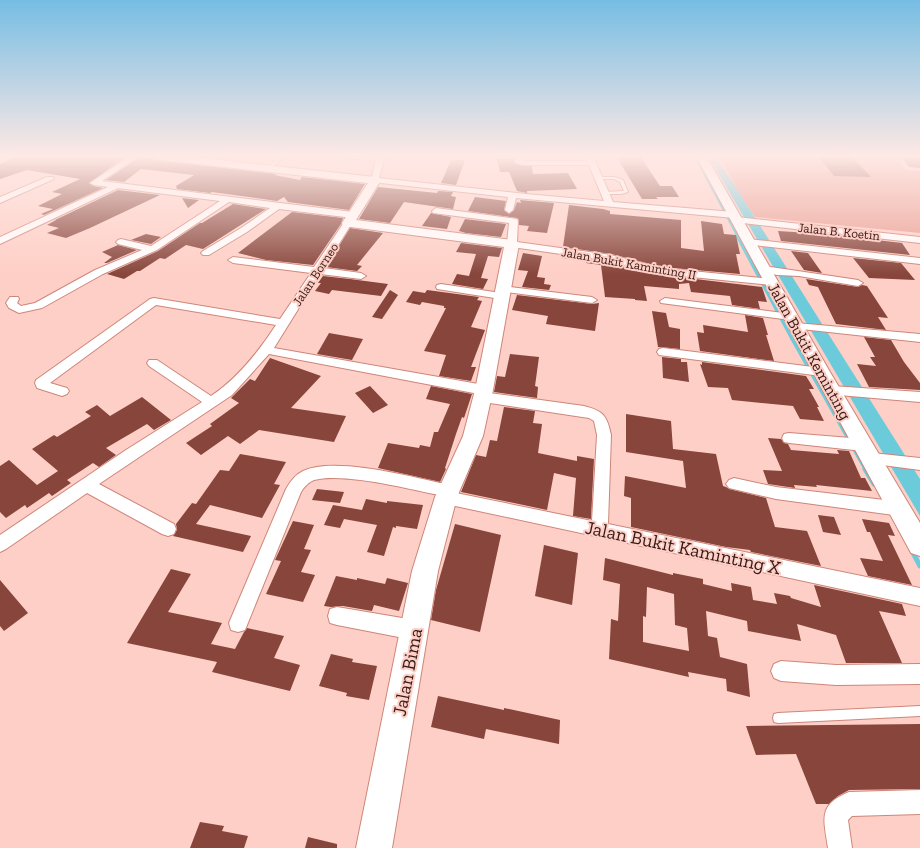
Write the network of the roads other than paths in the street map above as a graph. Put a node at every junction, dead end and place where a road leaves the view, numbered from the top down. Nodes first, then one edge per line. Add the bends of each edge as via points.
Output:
1 (513, 195) edge
2 (11, 196) edge
3 (97, 196) edge
4 (192, 196) edge
5 (365, 196) edge
6 (519, 196) edge
7 (606, 196) edge
8 (725, 196) edge
9 (0, 200) edge
10 (227, 200) junction
11 (610, 205) junction
12 (276, 207) junction
13 (509, 210) dead end
14 (436, 211) dead end
15 (351, 219) junction
16 (739, 219) junction
17 (920, 240) edge
18 (0, 242) edge
19 (121, 242) dead end
20 (754, 242) junction
21 (512, 244) junction
22 (152, 250) junction
23 (206, 253) dead end
24 (233, 260) dead end
25 (920, 261) edge
26 (317, 271) junction
27 (770, 275) junction
28 (361, 276) dead end
29 (858, 283) dead end
30 (441, 287) dead end
31 (501, 293) junction
32 (14, 299) dead end
33 (592, 300) dead end
34 (665, 301) dead end
35 (282, 323) junction
36 (798, 323) junction
37 (920, 338) edge
38 (266, 350) junction
39 (663, 352) dead end
40 (153, 363) dead end
41 (821, 372) junction
42 (62, 391) dead end
43 (840, 391) junction
44 (484, 394) junction
45 (920, 397) edge
46 (212, 402) junction
47 (789, 438) dead end
48 (874, 455) junction
49 (915, 463) edge
50 (734, 484) dead end
51 (87, 485) junction
52 (447, 494) junction
53 (901, 509) junction
54 (168, 529) dead end
55 (600, 529) junction
56 (0, 544) edge
57 (920, 545) edge
58 (920, 597) edge
59 (337, 616) dead end
60 (238, 623) dead end
61 (414, 630) junction
62 (781, 672) dead end
63 (920, 674) edge
64 (920, 711) edge
65 (778, 718) dead end
66 (920, 802) edge
67 (839, 845) edge
68 (374, 848) edge

1 - 13 street
2 - 9 street
3 - 18 street
4 - 10 street
5 - 15 street, Jalan Borneo
6 - 11 street
7 - 11 street
8 - 16 street, Jalan Bukit Keminting
10 - 12 street
10 - 22 street
11 - 16 street
12 - 15 street
12 - 23 street
14 - 21 street via 514,221
15 - 21 street
15 - 26 street, Jalan Borneo
16 - 17 street, Jalan B. Koetin
16 - 20 street, Jalan Bukit Keminting
19 - 22 street
20 - 25 street
20 - 27 street, Jalan Bukit Keminting
21 - 27 street, Jalan Bukit Kaminting II via 611,258 662,271
21 - 31 street, Jalan Bima
22 - 32 street via 99,272 30,309 15,309 12,303
24 - 26 street
26 - 28 street
26 - 35 street, Jalan Borneo
27 - 29 street, Jalan Bukit Kaminting II via 799,273
27 - 36 street, Jalan Bukit Keminting
30 - 31 street
31 - 33 street
31 - 44 street, Jalan Bima
34 - 36 street via 747,312
35 - 38 street, Jalan Borneo
35 - 42 street via 154,301 41,383
36 - 37 street via 825,329
36 - 41 street, Jalan Bukit Keminting
38 - 44 street
38 - 46 street, Jalan Borneo via 227,392
39 - 41 street
40 - 46 street
41 - 43 street, Jalan Bukit Keminting
43 - 45 street
43 - 48 street, Jalan Bukit Keminting
44 - 52 street, Jalan Bima via 473,436
44 - 55 street via 584,411 599,417 604,435
46 - 51 street, Jalan Borneo
47 - 48 street
48 - 49 street
48 - 53 street, Jalan Bukit Keminting
50 - 53 street via 776,493
51 - 54 street
51 - 56 street, Jalan Borneo
52 - 55 street, Jalan Bukit Kaminting X
52 - 60 street, Jalan Bukit Kaminting X via 373,477 334,472 310,475 300,481 294,489
52 - 61 street, Jalan Bima via 425,570
53 - 57 street, Jalan Bukit Keminting
55 - 58 street, Jalan Bukit Kaminting X
59 - 61 street
61 - 68 street, Jalan Bima
62 - 63 street via 836,675
64 - 65 lane
66 - 67 street via 850,804 838,810 836,820

